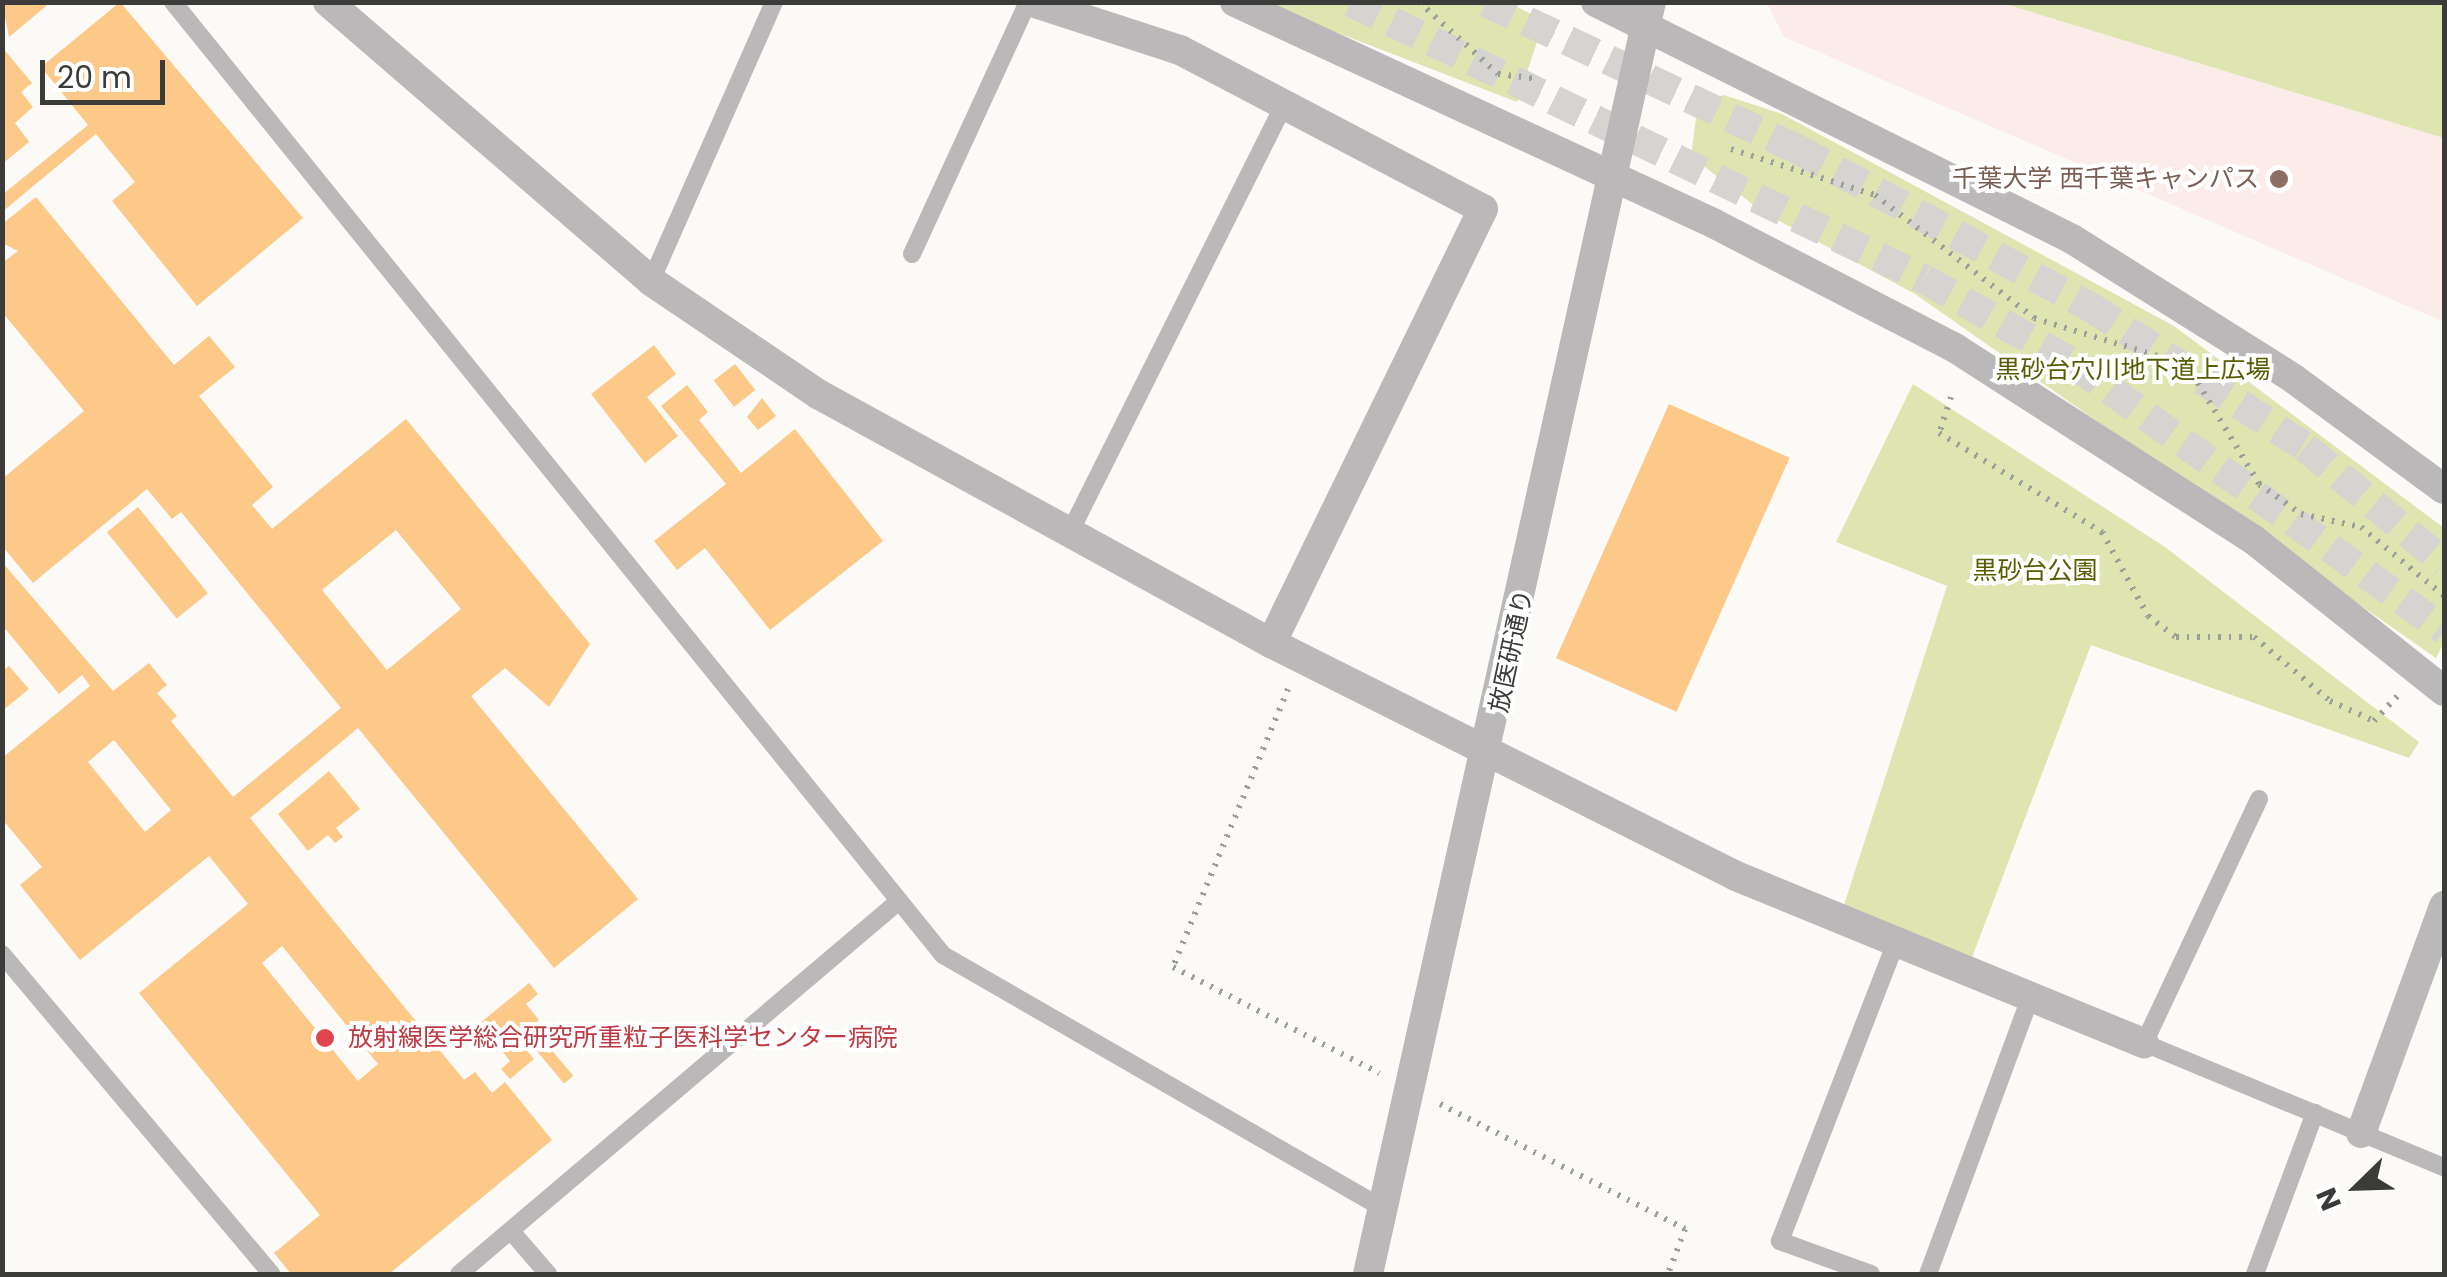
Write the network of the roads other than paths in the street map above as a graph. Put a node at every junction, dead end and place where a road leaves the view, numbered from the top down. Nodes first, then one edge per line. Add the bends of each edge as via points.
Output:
1 (173, 2) edge
2 (328, 2) edge
3 (774, 2) edge
4 (1030, 2) edge
5 (1235, 2) edge
6 (1596, 2) edge
7 (1647, 14) edge
8 (1284, 104) junction
9 (1613, 181) junction
10 (912, 254) dead end
11 (651, 280) junction
12 (2444, 489) edge
13 (1070, 532) junction
14 (1272, 643) junction
15 (2444, 692) edge
16 (1491, 748) junction
17 (2259, 799) dead end
18 (899, 901) junction
19 (2444, 906) edge
20 (1896, 942) junction
21 (2, 954) edge
22 (2030, 996) junction
23 (2144, 1043) junction
24 (2315, 1113) junction
25 (2361, 1133) junction
26 (2444, 1167) edge
27 (1384, 1209) junction
28 (511, 1231) junction
29 (271, 1274) edge
30 (459, 1274) edge
31 (548, 1274) edge
32 (1368, 1274) edge
33 (1872, 1274) edge
34 (1928, 1274) edge
35 (2255, 1274) edge

1 - 18 lane
2 - 11 street
3 - 11 lane
4 - 8 street via 1180,50
4 - 10 lane
5 - 9 street
6 - 7 street
7 - 9 street, 放医研通り
7 - 12 street via 2072,239 2294,380
8 - 13 lane
8 - 14 street via 1482,209
9 - 15 street via 1955,348 2254,540
9 - 16 street, 放医研通り
11 - 13 street via 818,394
13 - 14 street
14 - 16 street
16 - 20 street via 1736,876
16 - 27 street, 放医研通り
17 - 23 lane
18 - 27 lane via 943,955
18 - 28 lane
19 - 25 street
20 - 22 street
20 - 33 lane via 1780,1241
21 - 29 lane
22 - 23 street
22 - 34 lane
23 - 24 lane
24 - 25 lane
24 - 35 lane
25 - 26 lane
27 - 32 street, 放医研通り
28 - 30 lane
28 - 31 lane

